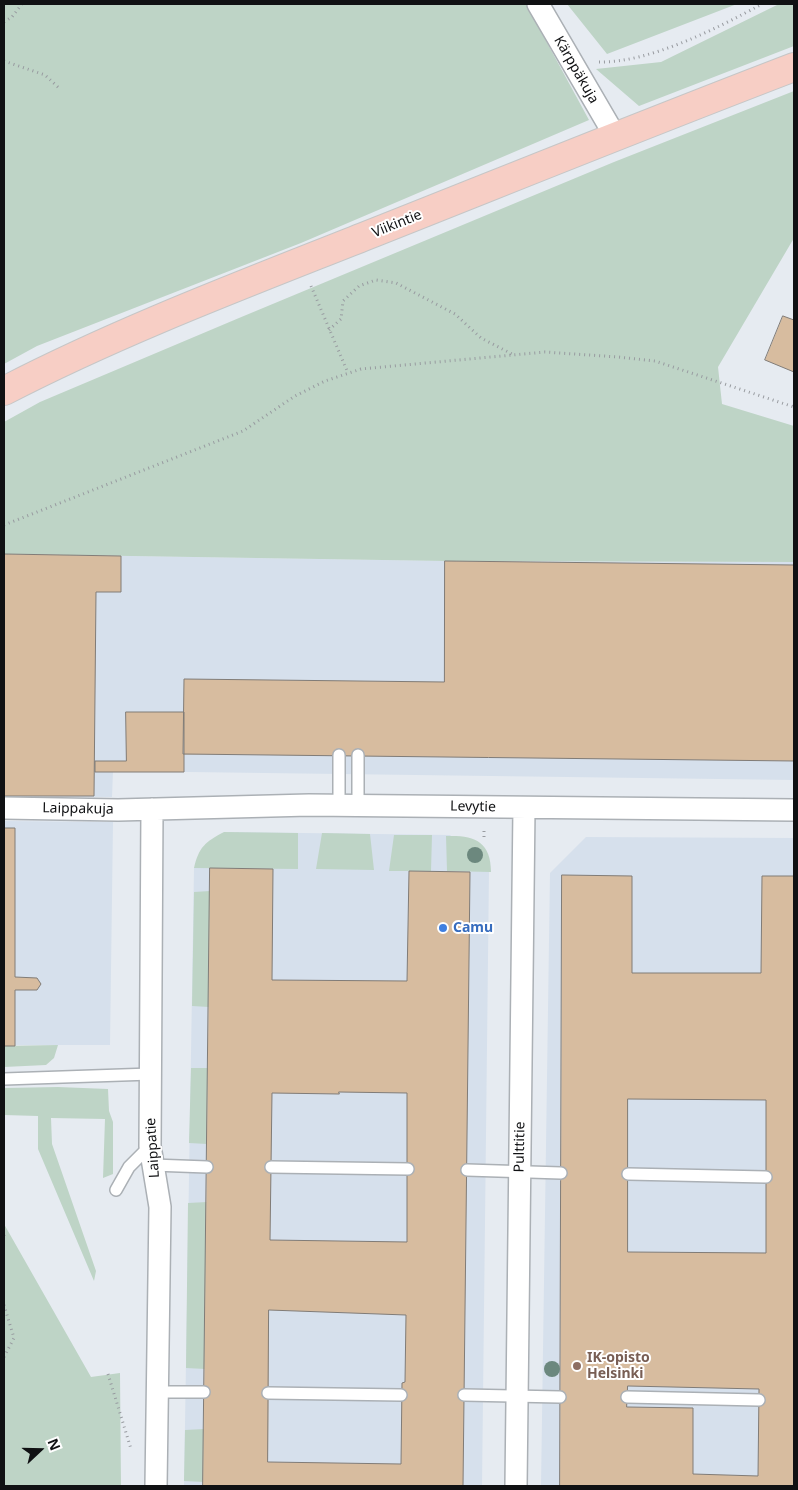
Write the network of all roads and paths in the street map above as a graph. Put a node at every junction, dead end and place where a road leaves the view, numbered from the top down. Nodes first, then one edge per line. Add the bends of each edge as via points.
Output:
1 (22, 4) edge
2 (538, 4) edge
3 (762, 4) edge
4 (4, 22) edge
5 (4, 61) edge
6 (593, 61) dead end
7 (794, 67) edge
8 (59, 88) dead end
9 (614, 136) junction
10 (301, 262) junction
11 (329, 330) junction
12 (512, 354) junction
13 (348, 373) junction
14 (4, 391) edge
15 (794, 407) edge
16 (4, 525) edge
17 (339, 755) dead end
18 (358, 756) dead end
19 (348, 806) junction
20 (4, 808) edge
21 (524, 808) junction
22 (152, 809) junction
23 (794, 810) edge
24 (151, 1074) junction
25 (4, 1079) edge
26 (152, 1156) junction
27 (207, 1167) dead end
28 (271, 1168) dead end
29 (408, 1169) dead end
30 (467, 1170) dead end
31 (520, 1172) junction
32 (561, 1173) dead end
33 (628, 1174) dead end
34 (766, 1176) dead end
35 (116, 1190) dead end
36 (8, 1232) dead end
37 (4, 1235) edge
38 (4, 1305) edge
39 (4, 1357) edge
40 (108, 1374) dead end
41 (157, 1392) junction
42 (204, 1392) dead end
43 (268, 1393) dead end
44 (401, 1395) dead end
45 (464, 1395) dead end
46 (517, 1397) junction
47 (560, 1397) dead end
48 (627, 1397) dead end
49 (759, 1400) dead end
50 (131, 1449) dead end
51 (156, 1486) edge
52 (516, 1486) edge

1 - 4 path
2 - 9 street, Kärppäkuja
3 - 6 path via 655,52 609,62
5 - 8 path via 45,75
7 - 9 main road, Viikintie
9 - 10 main road, Viikintie
10 - 11 path
10 - 14 main road, Viikintie via 96,347
11 - 12 path via 341,319 342,301 359,286 376,280 396,283 423,295 456,314 481,338
11 - 13 path
12 - 13 path
12 - 15 path via 545,352 655,361
13 - 16 path via 295,396 243,431
17 - 19 lane
18 - 19 lane
19 - 21 street, Levytie
19 - 22 street, Levytie
20 - 22 street, Laippakuja
21 - 23 street, Levytie
21 - 31 street, Pulttitie
22 - 24 street, Laippatie
24 - 25 lane
24 - 26 street, Laippatie
26 - 27 lane
26 - 35 lane via 129,1168
26 - 41 street, Laippatie via 160,1207
28 - 29 lane
30 - 31 lane
31 - 32 lane
31 - 46 street, Pulttitie
33 - 34 lane
36 - 37 path
38 - 39 path via 14,1338
40 - 50 path
41 - 42 lane
41 - 51 street, Laippatie
43 - 44 lane
45 - 46 lane
46 - 47 lane
46 - 52 street, Pulttitie
48 - 49 lane

